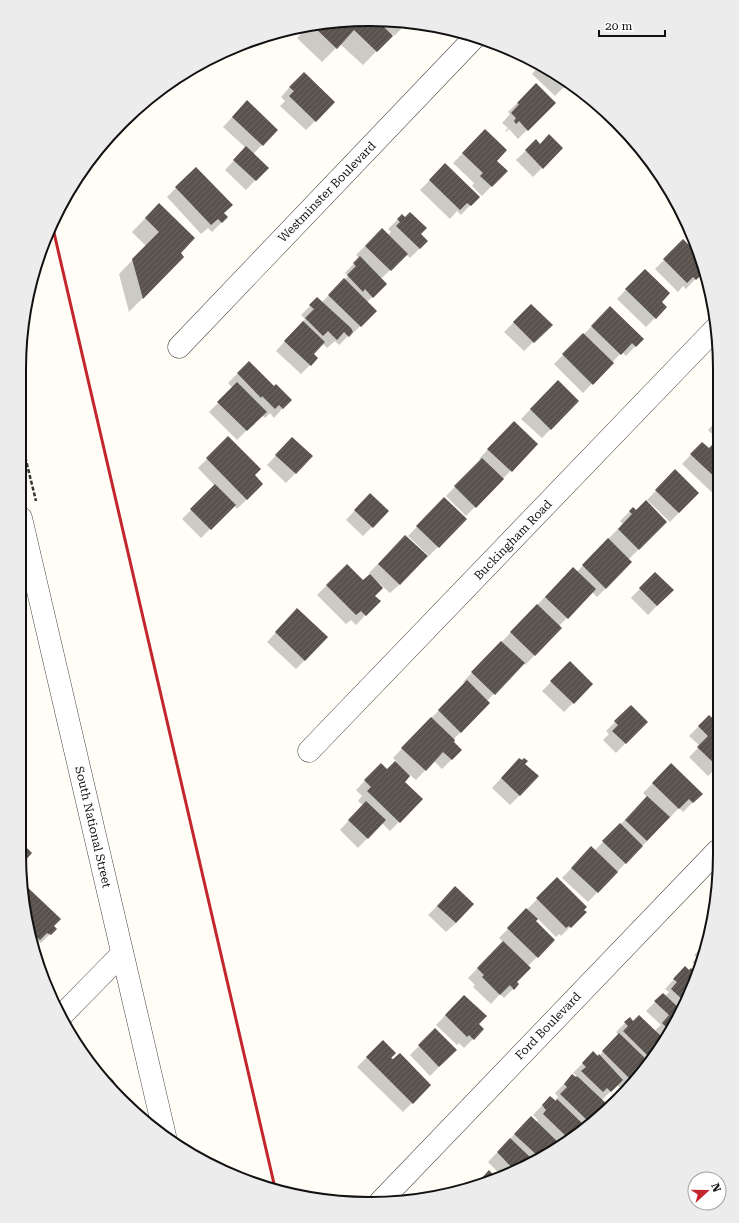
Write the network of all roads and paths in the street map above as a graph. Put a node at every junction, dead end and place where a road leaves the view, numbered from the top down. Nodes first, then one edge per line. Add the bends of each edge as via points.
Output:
1 (472, 42) edge
2 (711, 333) edge
3 (179, 347) dead end
4 (26, 540) edge
5 (310, 752) dead end
6 (713, 855) edge
7 (122, 954) junction
8 (65, 1012) edge
9 (163, 1128) edge
10 (385, 1196) edge

1 - 3 street, Westminster Boulevard
2 - 5 street, Buckingham Road
4 - 7 street, South National Street
6 - 10 street, Ford Boulevard
7 - 8 street
7 - 9 street, South National Street

